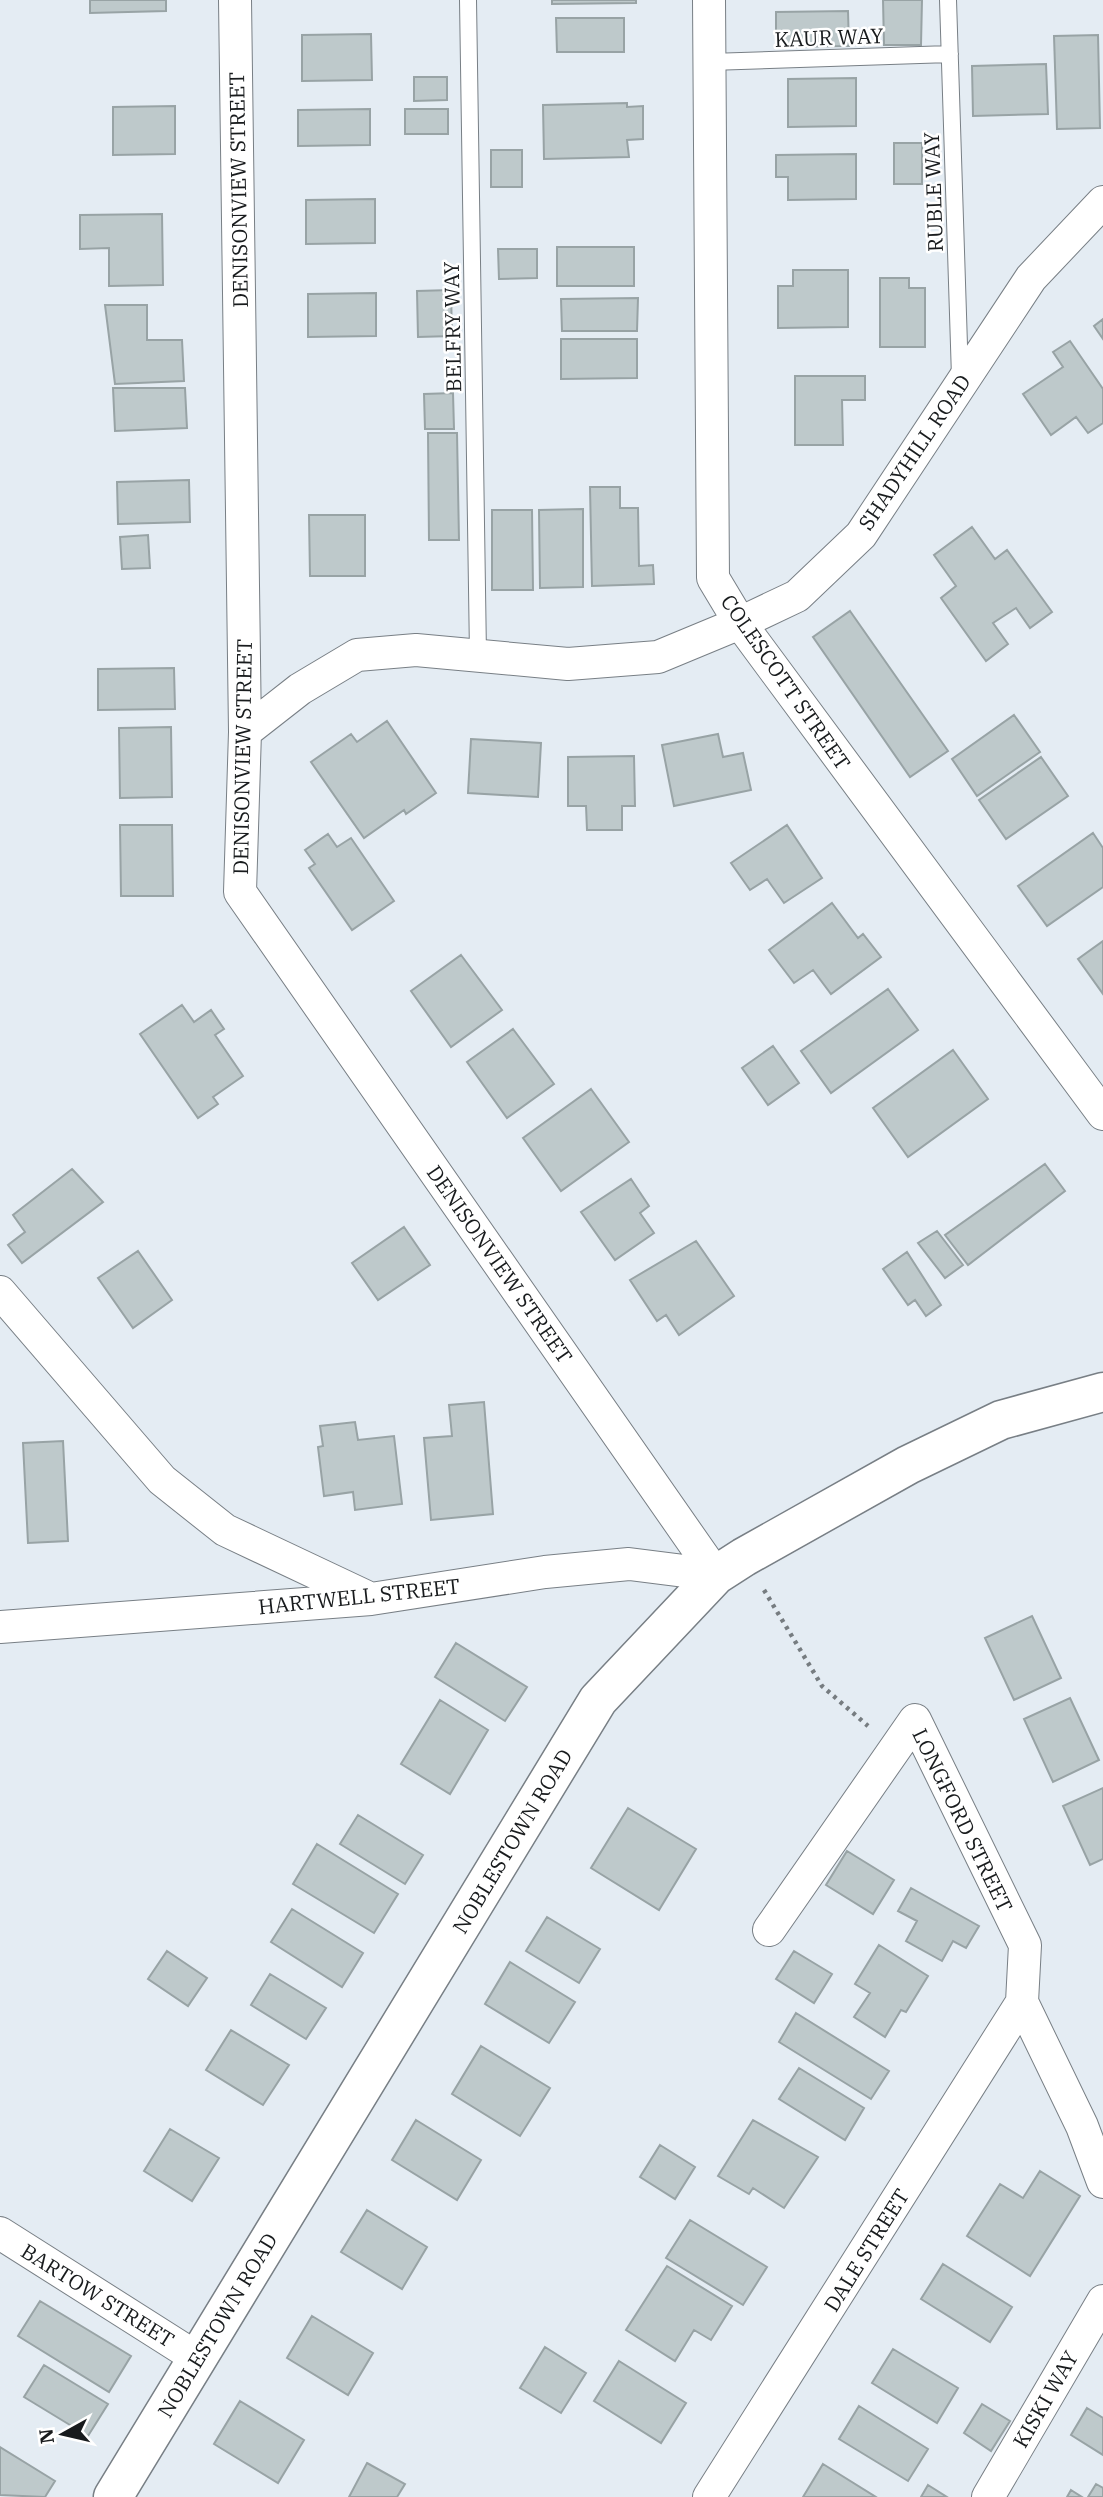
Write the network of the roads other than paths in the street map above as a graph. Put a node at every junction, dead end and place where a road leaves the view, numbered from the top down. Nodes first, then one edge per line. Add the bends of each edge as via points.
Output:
1 (235, 0) edge
2 (468, 0) edge
3 (709, 0) edge
4 (948, 0) edge
5 (950, 54) junction
6 (710, 62) junction
7 (1103, 202) edge
8 (961, 383) junction
9 (740, 623) junction
10 (478, 654) junction
11 (245, 732) junction
12 (1103, 1114) edge
13 (0, 1292) edge
14 (1103, 1392) edge
15 (730, 1566) junction
16 (371, 1599) junction
17 (0, 1627) edge
18 (769, 1930) dead end
19 (1022, 2002) junction
20 (1103, 2182) edge
21 (0, 2233) edge
22 (1103, 2301) edge
23 (197, 2358) junction
24 (122, 2495) edge
25 (709, 2497) edge
26 (988, 2497) edge

1 - 11 street, DENISONVIEW STREET
2 - 10 lane, BELFRY WAY
3 - 6 street, COLESCOTT STREET
4 - 5 lane, RUBLE WAY
5 - 6 lane, KAUR WAY
5 - 8 lane, RUBLE WAY
6 - 9 street, COLESCOTT STREET via 713,578
7 - 8 street, SHADYHILL ROAD via 1031,278
8 - 9 street, SHADYHILL ROAD via 861,535 797,596
9 - 10 street, SHADYHILL ROAD via 658,657 568,664
9 - 12 street, COLESCOTT STREET
10 - 11 street, SHADYHILL ROAD via 416,650 357,655 300,689
11 - 15 street, DENISONVIEW STREET via 240,892
13 - 16 street via 162,1480 225,1530
14 - 15 main road, NOBLESTOWN ROAD via 1001,1420 908,1465
15 - 16 street, HARTWELL STREET via 629,1564
15 - 23 main road, NOBLESTOWN ROAD via 598,1700
16 - 17 street, HARTWELL STREET
18 - 19 street, LONGFORD STREET via 915,1720 1025,1945
19 - 20 street via 1082,2126
19 - 25 street, DALE STREET
21 - 23 street, BARTOW STREET
22 - 26 street, KISKI WAY
23 - 24 main road, NOBLESTOWN ROAD

